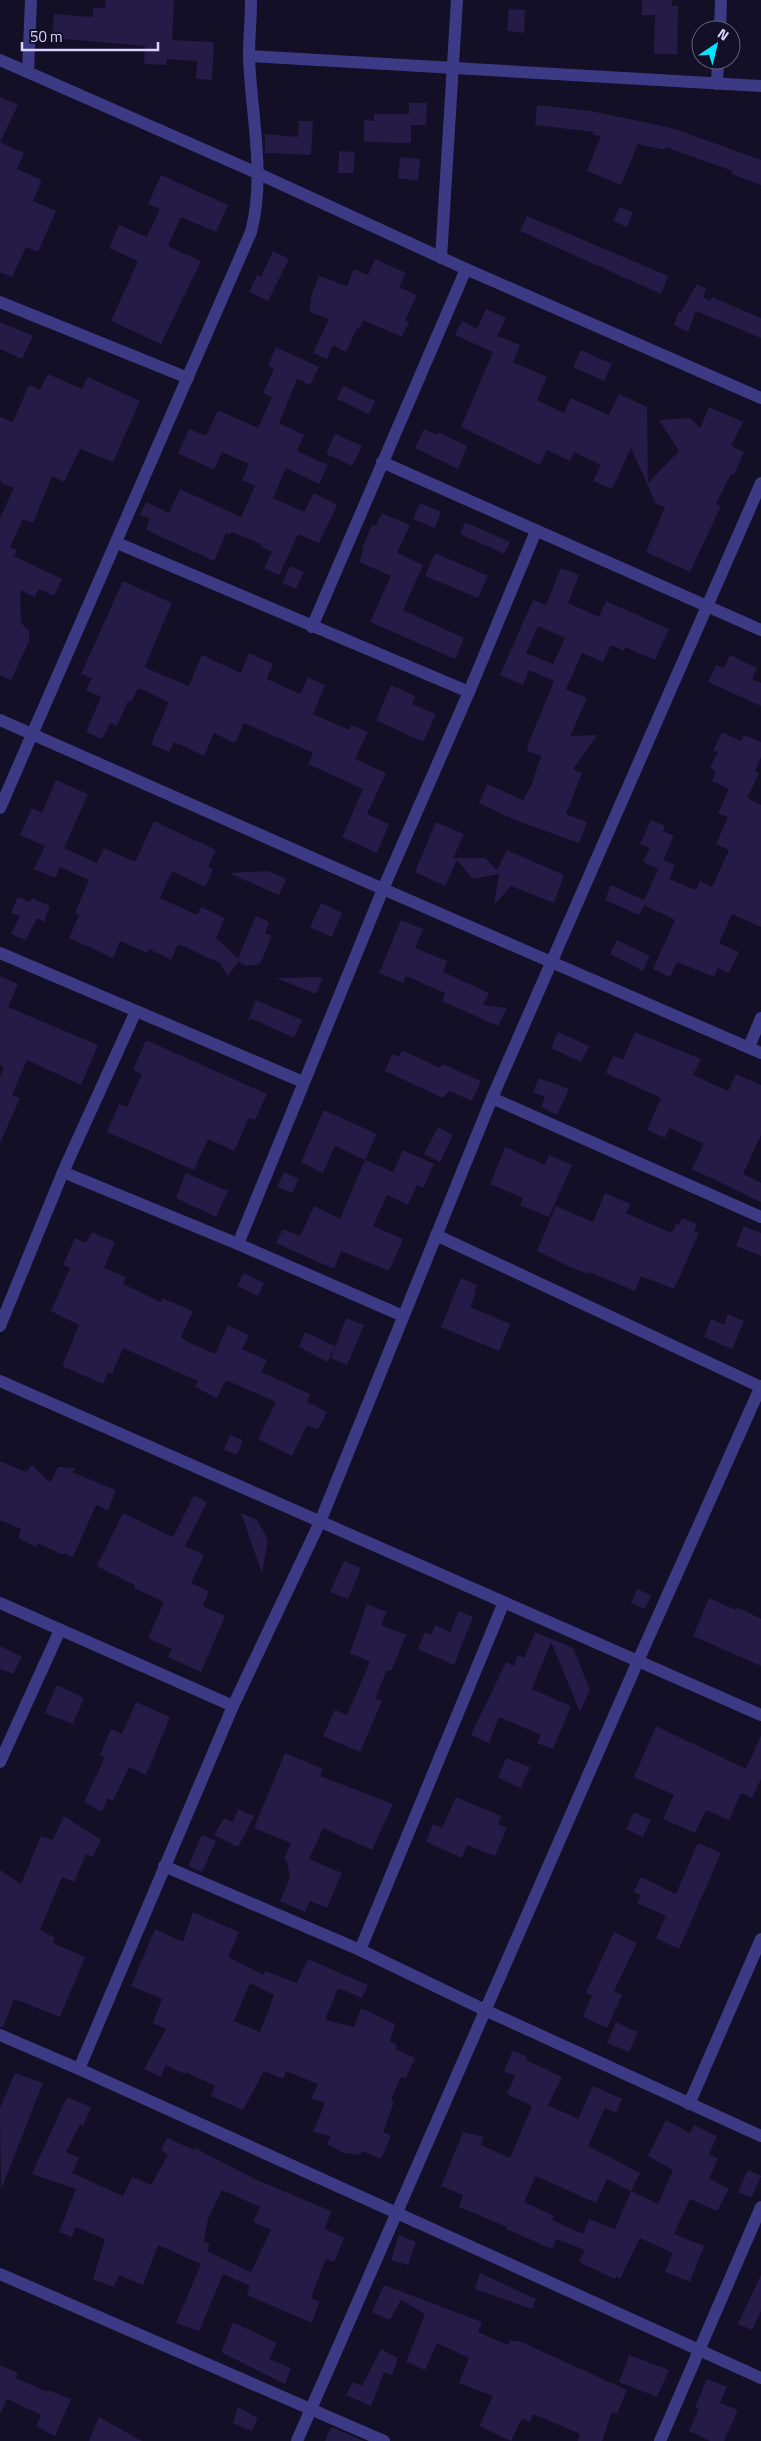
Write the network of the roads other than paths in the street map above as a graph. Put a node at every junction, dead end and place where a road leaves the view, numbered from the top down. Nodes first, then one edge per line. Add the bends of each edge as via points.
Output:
1 (31, 0) edge
2 (251, 0) edge
3 (457, 0) edge
4 (721, 0) edge
5 (720, 20) edge
6 (249, 56) junction
7 (0, 60) edge
8 (454, 68) junction
9 (718, 70) edge
10 (28, 72) junction
11 (717, 84) junction
12 (761, 86) edge
13 (257, 173) junction
14 (441, 258) junction
15 (466, 269) junction
16 (0, 302) edge
17 (188, 378) junction
18 (761, 398) edge
19 (382, 462) junction
20 (761, 483) edge
21 (536, 531) junction
22 (117, 542) junction
23 (706, 606) junction
24 (312, 627) junction
25 (761, 630) edge
26 (469, 692) junction
27 (0, 720) edge
28 (33, 734) junction
29 (0, 808) edge
30 (383, 889) junction
31 (0, 953) edge
32 (550, 962) junction
33 (136, 1011) junction
34 (761, 1018) edge
35 (748, 1047) junction
36 (761, 1052) edge
37 (303, 1082) junction
38 (492, 1098) junction
39 (63, 1172) junction
40 (761, 1216) edge
41 (436, 1235) junction
42 (238, 1244) junction
43 (403, 1316) junction
44 (0, 1326) edge
45 (0, 1381) edge
46 (761, 1386) edge
47 (320, 1522) junction
48 (504, 1602) junction
49 (0, 1603) edge
50 (60, 1630) junction
51 (638, 1661) junction
52 (233, 1706) junction
53 (761, 1715) edge
54 (0, 1762) edge
55 (164, 1866) junction
56 (760, 1946) edge
57 (360, 1950) junction
58 (486, 2012) junction
59 (0, 2035) edge
60 (79, 2069) junction
61 (689, 2104) junction
62 (761, 2136) edge
63 (761, 2207) edge
64 (396, 2213) junction
65 (0, 2274) edge
66 (700, 2350) junction
67 (761, 2378) edge
68 (311, 2409) junction
69 (297, 2441) edge
70 (384, 2441) edge
71 (660, 2441) edge

1 - 10 street
2 - 6 street
3 - 8 street
4 - 5 street
6 - 8 street
6 - 13 street
7 - 10 street
8 - 11 street
8 - 14 street
9 - 11 street
10 - 13 street
11 - 12 street
13 - 14 street
13 - 17 street via 251,232
14 - 15 street
15 - 18 street
15 - 19 street
16 - 17 street
17 - 22 street
19 - 21 street
19 - 24 street
20 - 23 street
21 - 23 street
21 - 26 street
22 - 24 street
22 - 28 street
23 - 25 street
23 - 32 street
24 - 26 street
26 - 30 street
27 - 28 street
28 - 29 street
28 - 30 street
30 - 32 street
30 - 37 street
31 - 33 street
32 - 35 street
32 - 38 street
33 - 37 street
33 - 39 street
34 - 35 street
35 - 36 street
37 - 42 street
38 - 40 street
38 - 41 street
39 - 42 street
39 - 44 street
41 - 43 street
41 - 46 street
42 - 43 street
43 - 47 street
45 - 47 street
46 - 51 street
47 - 48 street
47 - 52 street
48 - 51 street
48 - 57 street
49 - 50 street
50 - 52 street
50 - 54 street
51 - 53 street
51 - 58 street
52 - 55 street
55 - 57 street
55 - 60 street
56 - 61 street
57 - 58 street
58 - 61 street
58 - 64 street
59 - 60 street
60 - 64 street
61 - 62 street
63 - 66 street
64 - 66 street
64 - 68 street
65 - 68 street
66 - 67 street
66 - 71 street
68 - 69 street
68 - 70 street

